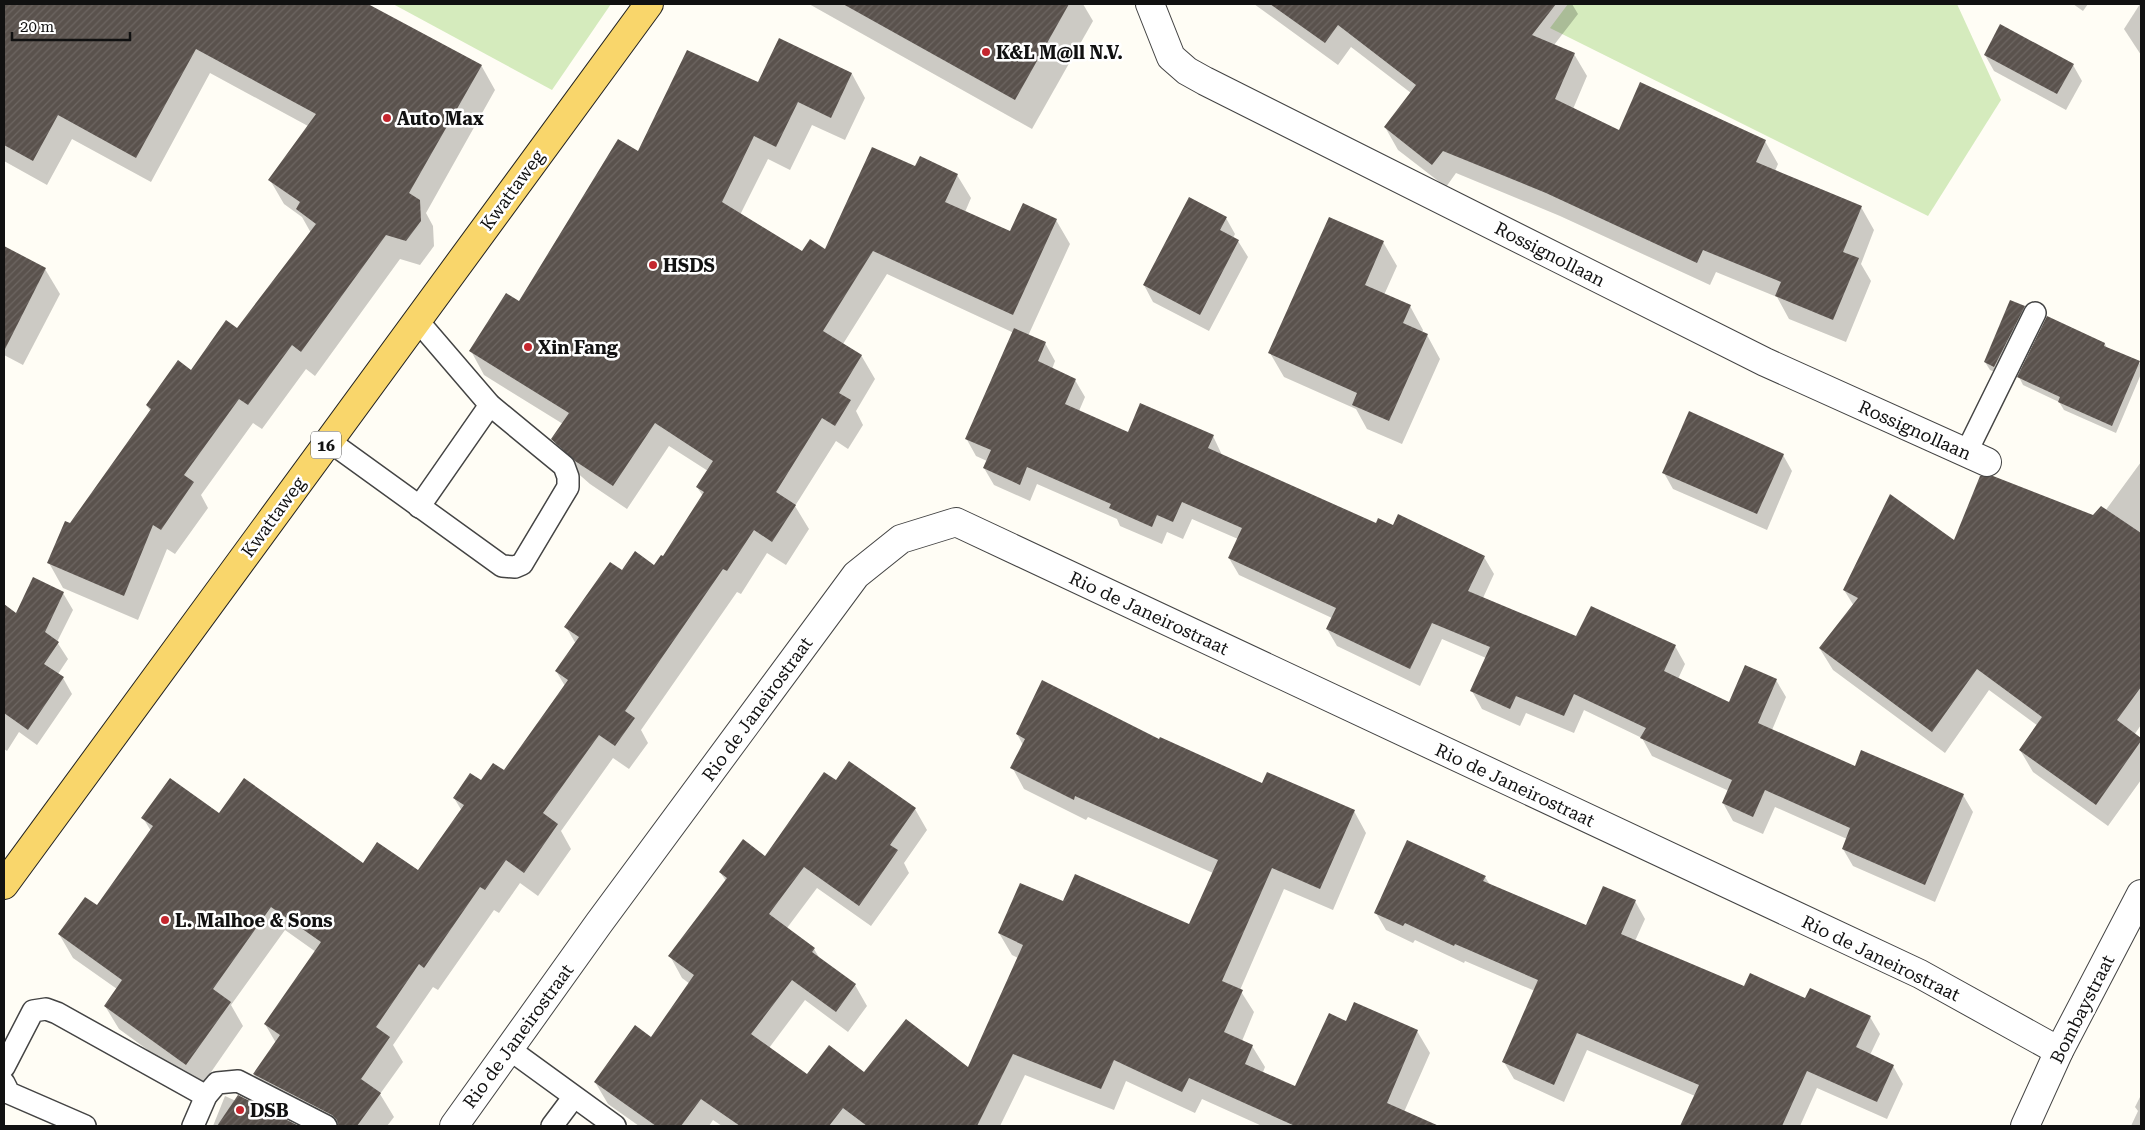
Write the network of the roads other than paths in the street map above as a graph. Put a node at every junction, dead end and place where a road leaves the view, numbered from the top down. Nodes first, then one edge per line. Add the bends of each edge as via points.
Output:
1 (649, 4) edge
2 (1150, 4) edge
3 (2035, 313) dead end
4 (417, 320) junction
5 (490, 405) junction
6 (329, 441) junction
7 (1977, 458) joint
8 (419, 507) junction
9 (4, 885) edge
10 (2141, 894) edge
11 (510, 1048) junction
12 (2059, 1051) junction
13 (4, 1067) edge
14 (4, 1084) edge
15 (206, 1096) junction
16 (573, 1098) junction
17 (461, 1124) edge
18 (85, 1126) edge
19 (193, 1126) edge
20 (326, 1126) edge
21 (552, 1126) edge
22 (615, 1126) edge
23 (2025, 1126) edge

1 - 4 main road, Kwattaweg / 16
2 - 7 street, Rossignollaan via 1171,58 1187,71 1765,362
3 - 7 lane
4 - 5 lane
4 - 6 main road, Kwattaweg / 16
5 - 8 lane
5 - 8 lane via 564,466 568,477 568,487 522,564 502,566
6 - 8 lane
6 - 9 main road, Kwattaweg / 16
10 - 12 street, Bombaystraat
11 - 12 street, Rio de Janeirostraat via 856,576 901,540 956,522 1920,974
11 - 16 lane
11 - 17 street, Rio de Janeirostraat
12 - 23 street, Bombaystraat
13 - 15 lane via 32,1011 46,1009
14 - 18 lane via 9,1093
15 - 19 lane
15 - 20 lane via 217,1083 238,1081
16 - 21 lane
16 - 22 lane

